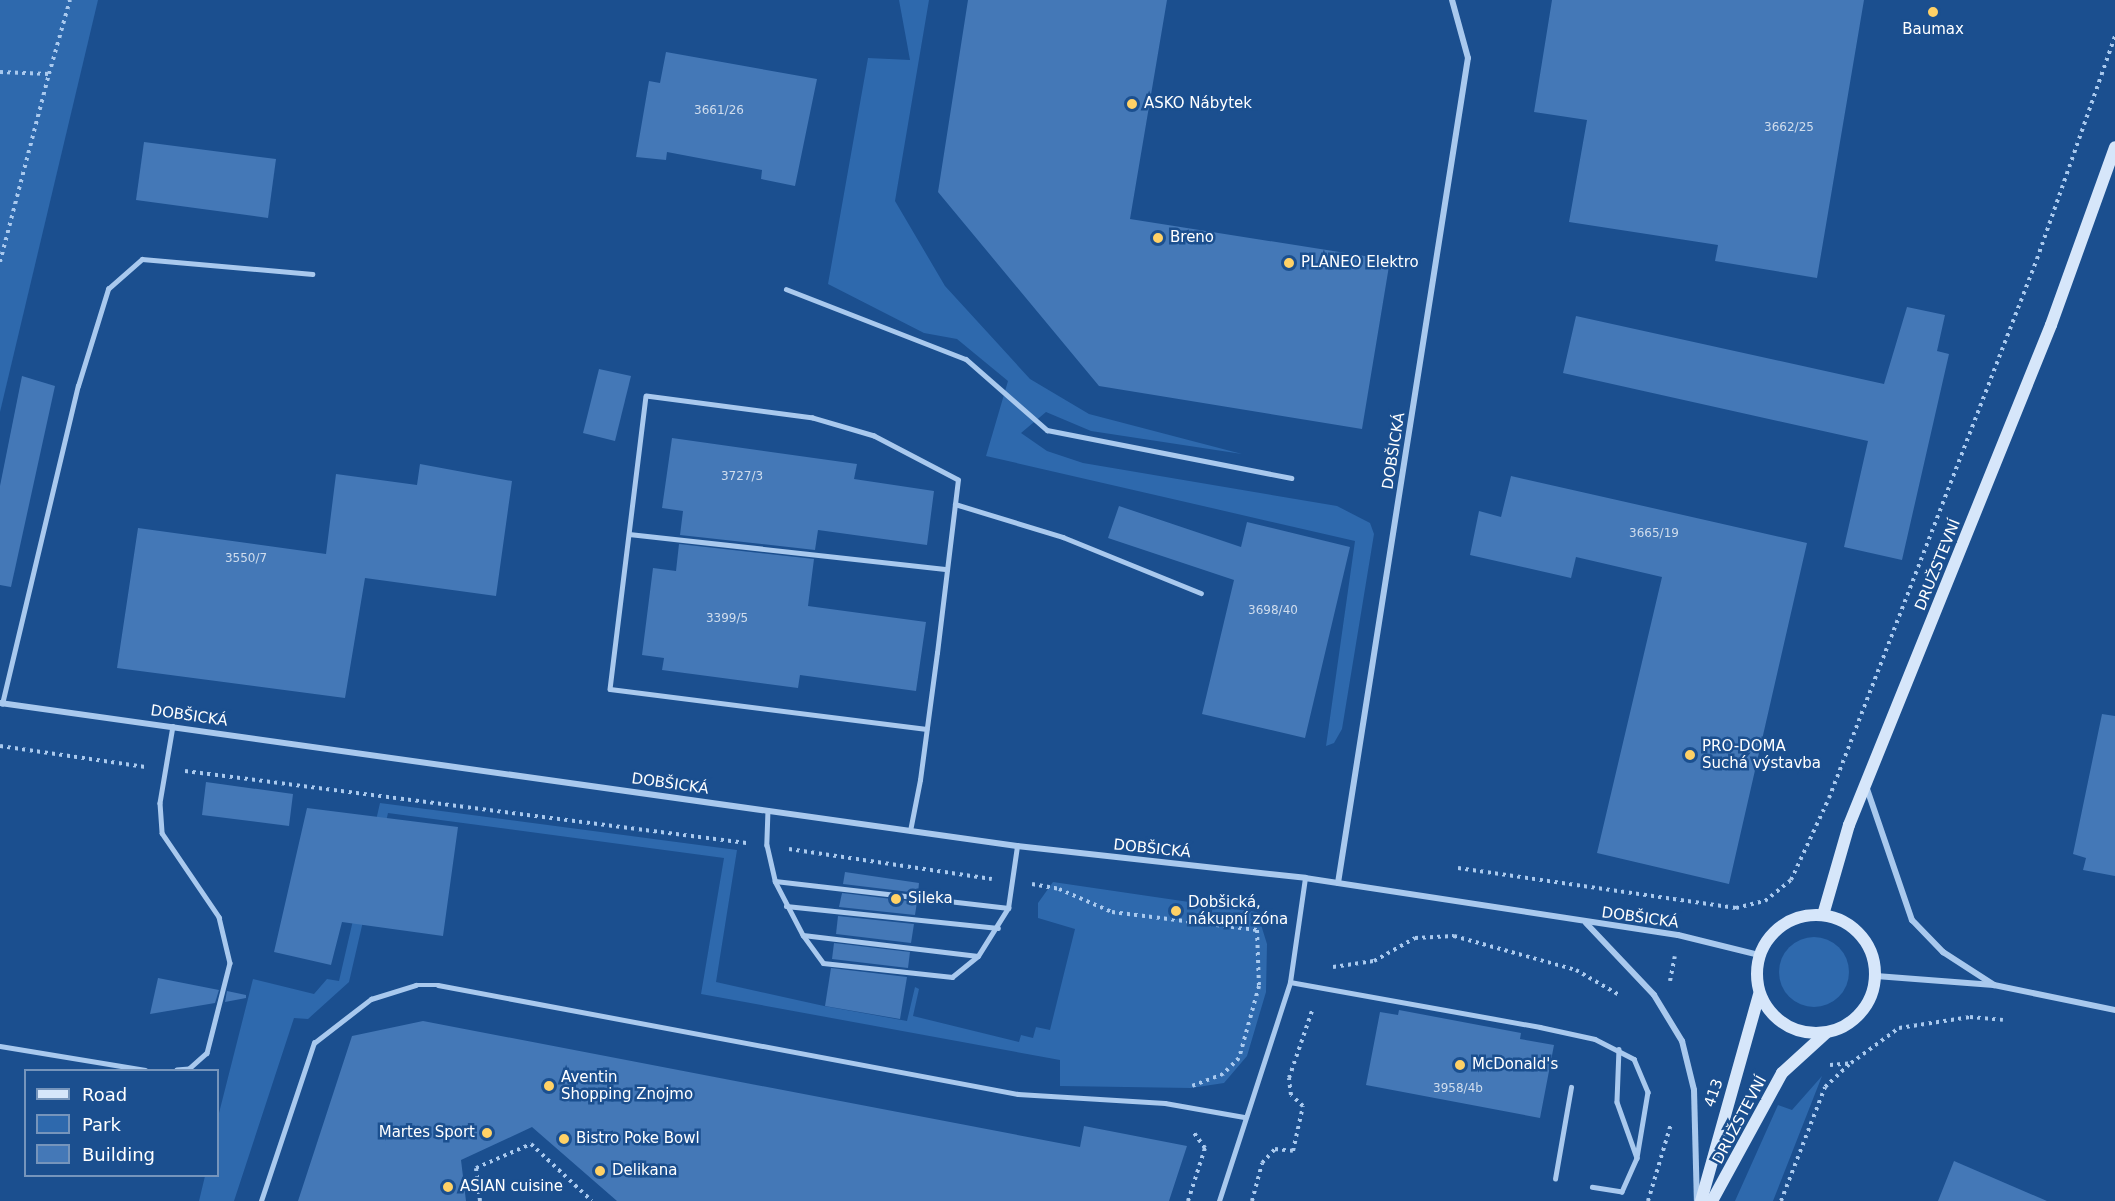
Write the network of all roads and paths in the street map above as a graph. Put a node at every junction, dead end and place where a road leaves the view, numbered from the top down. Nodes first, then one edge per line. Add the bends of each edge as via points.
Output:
1 (70, 0) edge
2 (1452, 0) edge
3 (2115, 36) edge
4 (0, 72) edge
5 (49, 74) junction
6 (2115, 147) edge
7 (0, 262) edge
8 (312, 274) dead end
9 (786, 289) dead end
10 (1291, 478) dead end
11 (955, 504) junction
12 (629, 534) junction
13 (947, 569) junction
14 (1201, 593) dead end
15 (1, 703) edge
16 (173, 726) junction
17 (926, 729) junction
18 (0, 747) edge
19 (167, 769) junction
20 (1866, 783) junction
21 (768, 810) junction
22 (910, 831) junction
23 (767, 845) junction
24 (1017, 846) junction
25 (1458, 868) dead end
26 (1305, 878) junction
27 (775, 881) junction
28 (1013, 883) junction
29 (1338, 883) junction
30 (1684, 902) junction
31 (786, 906) junction
32 (1008, 908) junction
33 (1823, 915) junction
34 (1586, 922) junction
35 (998, 928) junction
36 (803, 935) junction
37 (1678, 935) junction
38 (1759, 955) junction
39 (978, 956) junction
40 (1876, 976) junction
41 (1290, 982) junction
42 (1994, 985) junction
43 (1320, 988) junction
44 (1676, 991) dead end
45 (1760, 995) junction
46 (1626, 999) dead end
47 (2115, 1010) edge
48 (2003, 1020) dead end
49 (1826, 1033) junction
50 (0, 1046) edge
51 (1619, 1049) junction
52 (133, 1069) edge
53 (189, 1069) edge
54 (1193, 1082) dead end
55 (1570, 1087) dead end
56 (1674, 1110) dead end
57 (1244, 1117) junction
58 (1184, 1126) dead end
59 (1637, 1158) junction
60 (1555, 1179) dead end
61 (1592, 1186) dead end
62 (261, 1201) edge
63 (480, 1201) edge
64 (592, 1201) edge
65 (1188, 1201) edge
66 (1219, 1201) edge
67 (1252, 1201) edge
68 (1648, 1201) edge
69 (1696, 1201) edge
70 (1701, 1201) edge
71 (1712, 1201) edge
72 (1781, 1201) edge

1 - 5 path
2 - 29 street, DOBŠICKÁ via 1468,58
3 - 30 path via 2037,259 1805,857 1791,880 1765,901 1737,908
4 - 5 path
5 - 7 path
6 - 20 main road, DRUŽSTEVNÍ
8 - 15 lane via 142,260 108,289 78,386
9 - 10 lane via 966,359 1047,430
11 - 12 lane via 958,480 874,436 813,418 646,396
11 - 13 lane
11 - 14 lane via 1063,537
12 - 13 lane
12 - 17 lane via 610,689
13 - 17 lane
15 - 16 street, DOBŠICKÁ
16 - 19 lane
16 - 21 street, DOBŠICKÁ
17 - 22 lane
18 - 19 path
19 - 23 path
19 - 53 lane via 162,833 219,917 230,963 207,1053
20 - 33 main road, DRUŽSTEVNÍ via 1837,856
20 - 42 street via 1912,920 1943,952
21 - 22 street, DOBŠICKÁ
21 - 23 lane
22 - 24 street, DOBŠICKÁ
23 - 27 lane
23 - 28 path
24 - 26 street, DOBŠICKÁ
24 - 28 lane
25 - 30 path
26 - 29 street, DOBŠICKÁ
26 - 41 lane
27 - 31 lane
27 - 32 lane
28 - 32 lane
28 - 54 path via 1059,889 1112,912 1257,930 1259,986 1239,1058 1223,1074
29 - 34 street, DOBŠICKÁ
30 - 37 path
31 - 35 lane
31 - 36 lane
32 - 35 lane
33 - 38 main road via 1784,923
33 - 40 main road via 1840,919 1866,942
34 - 37 street, DOBŠICKÁ
34 - 69 street via 1654,995 1682,1041 1694,1090
35 - 39 lane
36 - 39 lane
36 - 39 lane via 823,963 952,977
37 - 38 street, DOBŠICKÁ
37 - 44 path via 1670,984
38 - 45 main road
40 - 42 street
40 - 49 main road via 1861,1013
41 - 43 lane
41 - 57 lane
42 - 47 street
43 - 46 path via 1330,968 1374,961 1415,938 1436,935 1576,970
43 - 51 lane via 1540,1027
43 - 67 path via 1289,1078 1291,1095 1304,1106 1293,1151 1275,1149 1262,1163
45 - 49 main road via 1786,1026
45 - 70 main road, 413
48 - 72 path via 1970,1017 1899,1028 1851,1063 1825,1088
49 - 71 main road, DRUŽSTEVNÍ via 1782,1073
50 - 52 lane
51 - 59 lane via 1617,1102
51 - 59 lane via 1642,1070 1648,1092
55 - 60 lane
56 - 68 path
57 - 62 lane via 1166,1103 1018,1094 438,984 416,985 371,999 314,1043
57 - 66 lane
58 - 65 path via 1204,1148
59 - 61 lane via 1622,1192
63 - 64 path via 476,1168 531,1144

